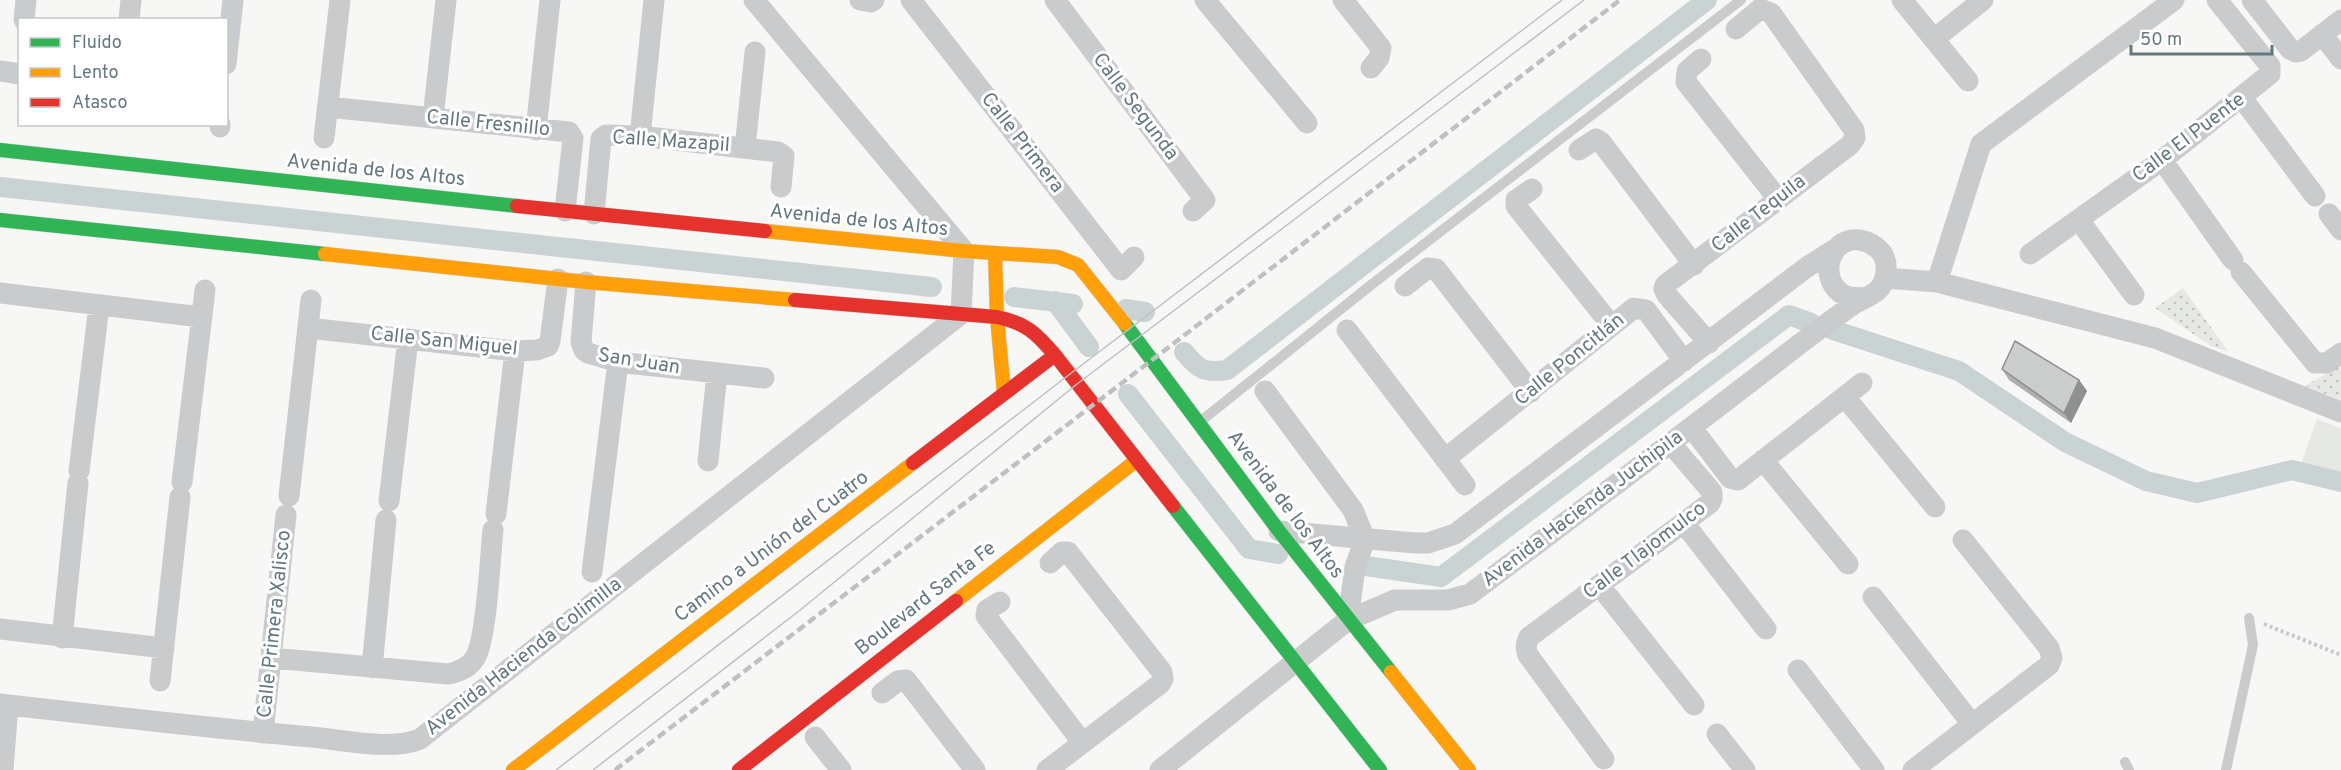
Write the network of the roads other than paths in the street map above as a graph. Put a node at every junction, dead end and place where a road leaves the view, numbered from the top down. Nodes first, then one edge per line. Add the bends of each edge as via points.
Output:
1 (26, 0) edge
2 (131, 0) edge
3 (233, 0) edge
4 (340, 0) edge
5 (446, 0) edge
6 (550, 0) edge
7 (654, 0) edge
8 (754, 0) edge
9 (861, 0) edge
10 (874, 0) edge
11 (912, 0) edge
12 (1055, 0) edge
13 (1205, 0) edge
14 (1343, 0) edge
15 (1741, 0) edge
16 (1902, 0) edge
17 (1983, 0) edge
18 (2174, 0) edge
19 (2217, 0) edge
20 (2252, 0) edge
21 (24, 18) edge
22 (129, 18) edge
23 (2341, 20) edge
24 (1736, 29) dead end
25 (2322, 34) junction
26 (1934, 39) junction
27 (228, 46) edge
28 (755, 52) dead end
29 (1701, 59) dead end
30 (2341, 59) edge
31 (1371, 68) dead end
32 (0, 71) edge
33 (18, 74) edge
34 (1968, 81) dead end
35 (2242, 98) junction
36 (328, 107) junction
37 (433, 118) junction
38 (1307, 123) dead end
39 (536, 130) junction
40 (640, 136) junction
41 (324, 138) dead end
42 (745, 148) junction
43 (0, 150) edge
44 (1579, 150) dead end
45 (2162, 160) junction
46 (781, 187) dead end
47 (1532, 189) dead end
48 (2315, 196) dead end
49 (1778, 199) junction
50 (565, 211) junction
51 (1192, 211) dead end
52 (594, 214) junction
53 (0, 220) edge
54 (2079, 220) junction
55 (1834, 250) junction
56 (964, 251) junction
57 (996, 253) junction
58 (2030, 254) dead end
59 (1134, 257) dead end
60 (1694, 266) junction
61 (1885, 278) junction
62 (558, 279) junction
63 (586, 282) junction
64 (1937, 282) junction
65 (1405, 286) dead end
66 (205, 290) dead end
67 (0, 293) edge
68 (2134, 295) dead end
69 (1863, 298) junction
70 (311, 300) dead end
71 (99, 306) junction
72 (961, 314) junction
73 (201, 317) junction
74 (998, 317) junction
75 (1612, 326) junction
76 (308, 328) junction
77 (1347, 330) dead end
78 (408, 339) junction
79 (1709, 343) junction
80 (515, 351) junction
81 (2341, 353) edge
82 (1055, 355) junction
83 (618, 362) junction
84 (1684, 362) junction
85 (717, 373) junction
86 (764, 378) dead end
87 (1862, 383) dead end
88 (1265, 391) dead end
89 (1531, 392) junction
90 (1004, 393) junction
91 (1845, 397) junction
92 (2341, 412) edge
93 (1198, 423) junction
94 (1692, 428) junction
95 (1671, 444) junction
96 (1445, 459) junction
97 (1137, 460) junction
98 (1763, 460) junction
99 (708, 461) dead end
100 (1465, 485) dead end
101 (1935, 507) dead end
102 (1683, 522) junction
103 (1279, 531) junction
104 (1365, 539) junction
105 (1963, 540) dead end
106 (1050, 563) dead end
107 (1848, 564) dead end
108 (592, 572) dead end
109 (1600, 586) junction
110 (1873, 597) dead end
111 (1000, 602) dead end
112 (2249, 618) road end
113 (1348, 620) junction
114 (0, 629) edge
115 (1766, 629) dead end
116 (62, 638) junction
117 (164, 648) junction
118 (272, 658) junction
119 (1296, 662) junction
120 (372, 668) junction
121 (1798, 670) dead end
122 (160, 681) dead end
123 (882, 693) dead end
124 (4, 704) edge
125 (1694, 705) dead end
126 (1972, 723) junction
127 (263, 733) junction
128 (1717, 734) dead end
129 (815, 737) dead end
130 (1082, 742) junction
131 (1604, 759) dead end
132 (3, 770) edge
133 (513, 770) edge
134 (739, 770) edge
135 (842, 770) edge
136 (975, 770) edge
137 (1047, 770) edge
138 (1160, 770) edge
139 (1380, 770) edge
140 (1469, 770) edge
141 (1745, 770) edge
142 (1874, 770) edge
143 (1913, 770) edge
144 (2226, 770) edge

1 - 21 street
2 - 22 street
3 - 27 street
4 - 36 street
5 - 37 street
6 - 39 street
7 - 40 street
8 - 56 street
9 - 10 street
11 - 59 street, Calle Primera via 1121,270
12 - 51 street, Calle Segunda via 1205,200
13 - 38 street
14 - 31 street via 1381,48
15 - 93 lane
16 - 26 street
17 - 26 street
18 - 64 street via 1981,144
19 - 35 street, Calle El Puente via 2271,68 2268,76
20 - 25 street via 2293,51 2301,51
23 - 25 street
24 - 49 street, Calle Tequila via 1760,9 1768,11 1854,130 1855,138 1850,145
25 - 30 street
26 - 34 street
28 - 42 street
29 - 49 street via 1687,71 1686,82
32 - 33 street
35 - 45 street, Calle El Puente
35 - 48 street
36 - 37 street, Calle Fresnillo
36 - 41 street
37 - 39 street, Calle Fresnillo
39 - 50 street, Calle Fresnillo via 572,135
40 - 42 street, Calle Mazapil
40 - 52 street, Calle Mazapil via 602,137
42 - 46 street, Calle Mazapil via 784,156
43 - 50 street, Avenida de los Altos
44 - 60 street via 1596,139 1601,142
45 - 54 street, Calle El Puente
45 - 81 street via 2237,266 2313,360 2319,365
47 - 75 street via 1516,200 1516,206
49 - 60 street, Calle Tequila
50 - 52 street, Avenida de los Altos
52 - 56 street, Avenida de los Altos
53 - 62 street
54 - 58 street, Calle El Puente
54 - 68 street
55 - 61 street via 1845,242 1858,240 1873,244 1883,254
55 - 69 street via 1828,266 1836,290 1847,297
55 - 79 street
56 - 57 street, Avenida de los Altos
56 - 72 street
57 - 74 street
57 - 93 street, Avenida de los Altos via 1058,257 1078,265
60 - 79 street, Calle Tequila via 1664,289
61 - 64 street
61 - 69 street via 1877,290
62 - 63 street
62 - 80 street, Calle San Miguel via 548,346
63 - 72 street
63 - 83 street, San Juan via 582,346 592,355
64 - 92 street via 2155,338
65 - 89 street via 1428,268 1436,269
66 - 73 street
67 - 71 street
69 - 94 street, Avenida Hacienda Juchipila
70 - 76 street, Calle Primera Xalisco
71 - 73 street
71 - 116 street
72 - 74 street
72 - 127 street, Avenida Hacienda Colimilla via 420,739 397,744
73 - 117 street
74 - 82 street via 1027,326
74 - 90 street
75 - 84 street, Calle Poncitlán via 1634,308 1646,310
75 - 89 street, Calle Poncitlán
76 - 78 street, Calle San Miguel
76 - 118 street, Calle Primera Xalisco
77 - 96 street
78 - 80 street, Calle San Miguel
78 - 120 street
79 - 84 street
80 - 120 street via 478,652 471,664 448,674
82 - 90 street, Camino a Unión del Cuatro
82 - 97 street
83 - 85 street, San Juan
83 - 108 street
84 - 104 street via 1455,534 1428,543
85 - 86 street, San Juan
85 - 99 street
87 - 91 street
88 - 104 street via 1353,510
89 - 96 street, Calle Poncitlán
90 - 133 street, Camino a Unión del Cuatro
91 - 98 street
91 - 101 street
93 - 103 street, Avenida de los Altos
94 - 95 street, Avenida Hacienda Juchipila
94 - 98 street via 1730,478 1735,480
95 - 102 street, Calle Tlajomulco via 1713,495 1710,503
95 - 113 street, Avenida Hacienda Juchipila via 1470,594 1448,600 1395,600
96 - 100 street
97 - 119 street
97 - 134 street, Boulevard Santa Fe
98 - 107 street
102 - 109 street, Calle Tlajomulco
102 - 115 street
103 - 104 street
103 - 113 street, Avenida de los Altos
104 - 113 street via 1355,567
105 - 126 street via 2049,648 2052,658
106 - 130 street via 1062,552 1068,552 1162,672 1160,684
109 - 125 street
109 - 131 street, Calle Tlajomulco via 1529,637 1525,649
110 - 126 street
111 - 130 street via 987,610 986,616
112 - 144 lane via 2253,645
113 - 119 street, Avenida Hacienda Juchipila
113 - 140 street, Avenida de los Altos
114 - 116 street
116 - 117 street
117 - 122 street
118 - 120 street
118 - 127 street, Calle Primera Xalisco
119 - 138 street, Avenida Hacienda Juchipila
119 - 139 street
121 - 142 street
123 - 136 street via 900,679 908,682
124 - 127 street, Avenida Hacienda Colimilla
124 - 132 street
126 - 143 street
128 - 141 street
129 - 135 street
130 - 137 street

